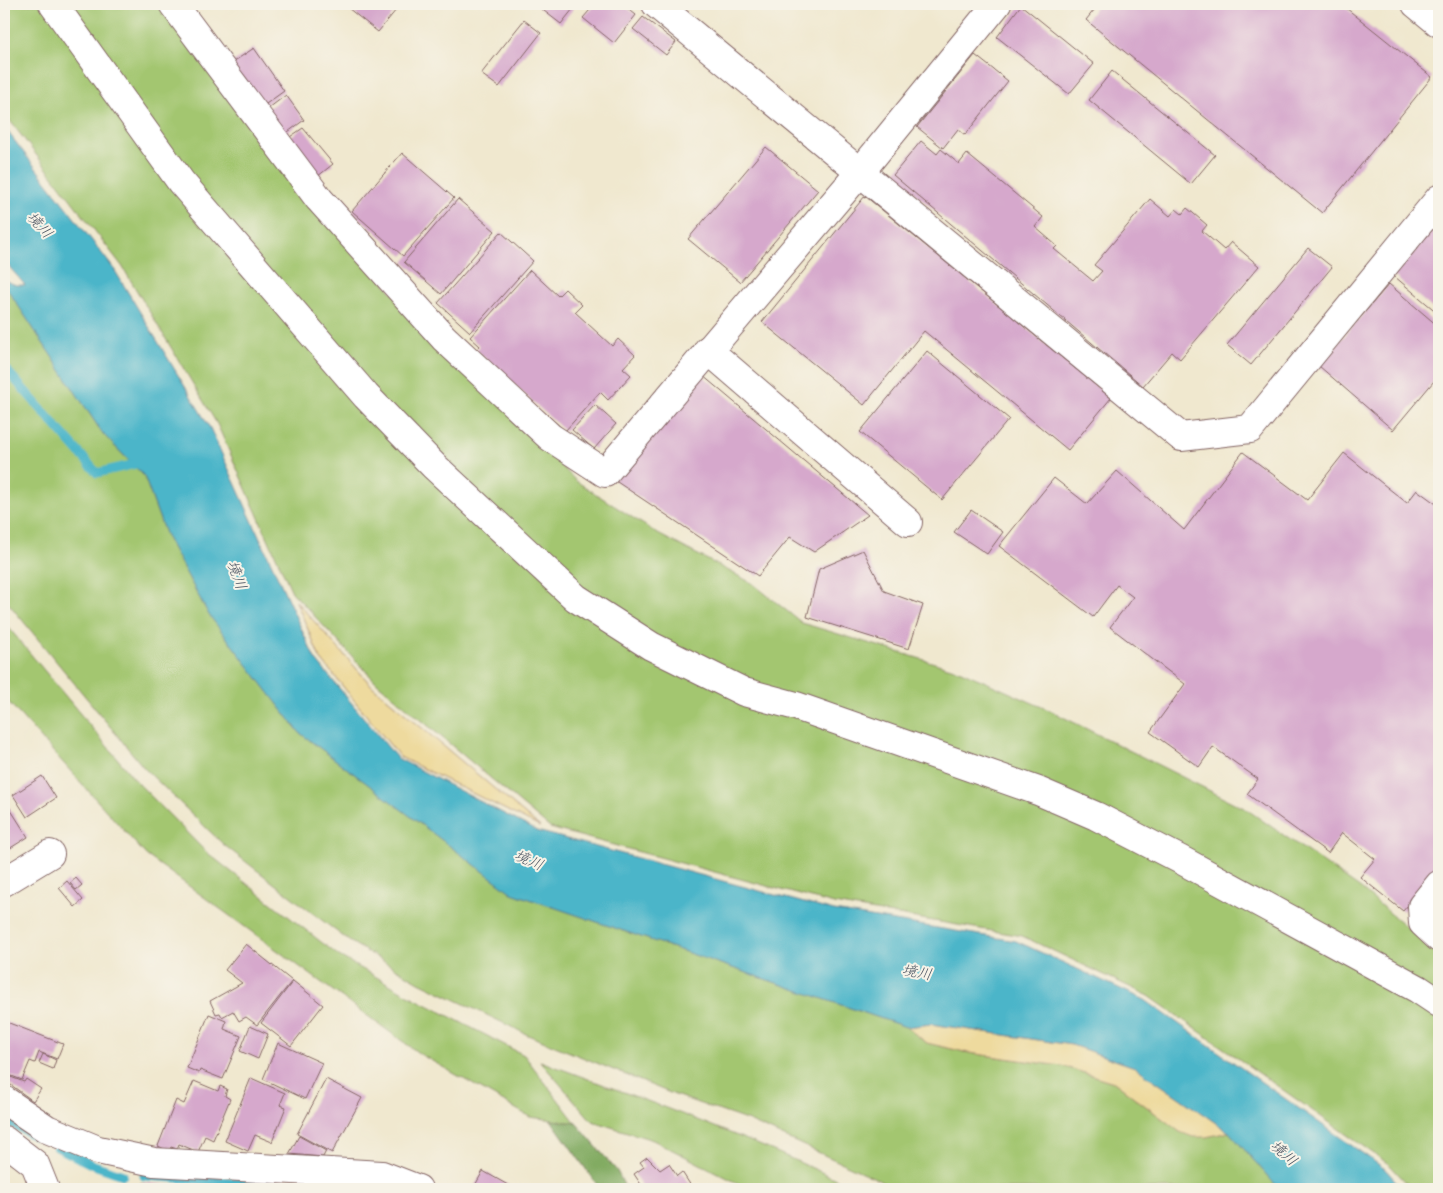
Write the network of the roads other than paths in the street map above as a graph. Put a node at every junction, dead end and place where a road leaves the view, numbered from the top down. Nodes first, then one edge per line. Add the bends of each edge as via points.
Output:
1 (53, 4) edge
2 (174, 4) edge
3 (656, 4) edge
4 (998, 4) edge
5 (1416, 4) edge
6 (1439, 23) edge
7 (861, 171) junction
8 (1439, 198) edge
9 (708, 350) junction
10 (908, 522) dead end
11 (50, 854) dead end
12 (4, 882) edge
13 (1439, 885) edge
14 (1439, 938) edge
15 (1439, 1003) edge
16 (4, 1100) edge
17 (4, 1140) edge
18 (45, 1189) edge
19 (418, 1189) edge

1 - 15 street via 181,182 366,396 434,466 576,598 650,646 744,692 796,706 1038,791 1096,816 1194,866
2 - 9 street via 318,199 444,338 550,437 604,473
3 - 7 street
4 - 7 street
5 - 6 street
7 - 8 street via 1181,437 1250,429
7 - 9 street
9 - 10 street
11 - 12 street
13 - 14 street via 1422,906 1423,923
16 - 19 street via 47,1129 98,1150 144,1160 382,1175
17 - 18 street via 35,1164

